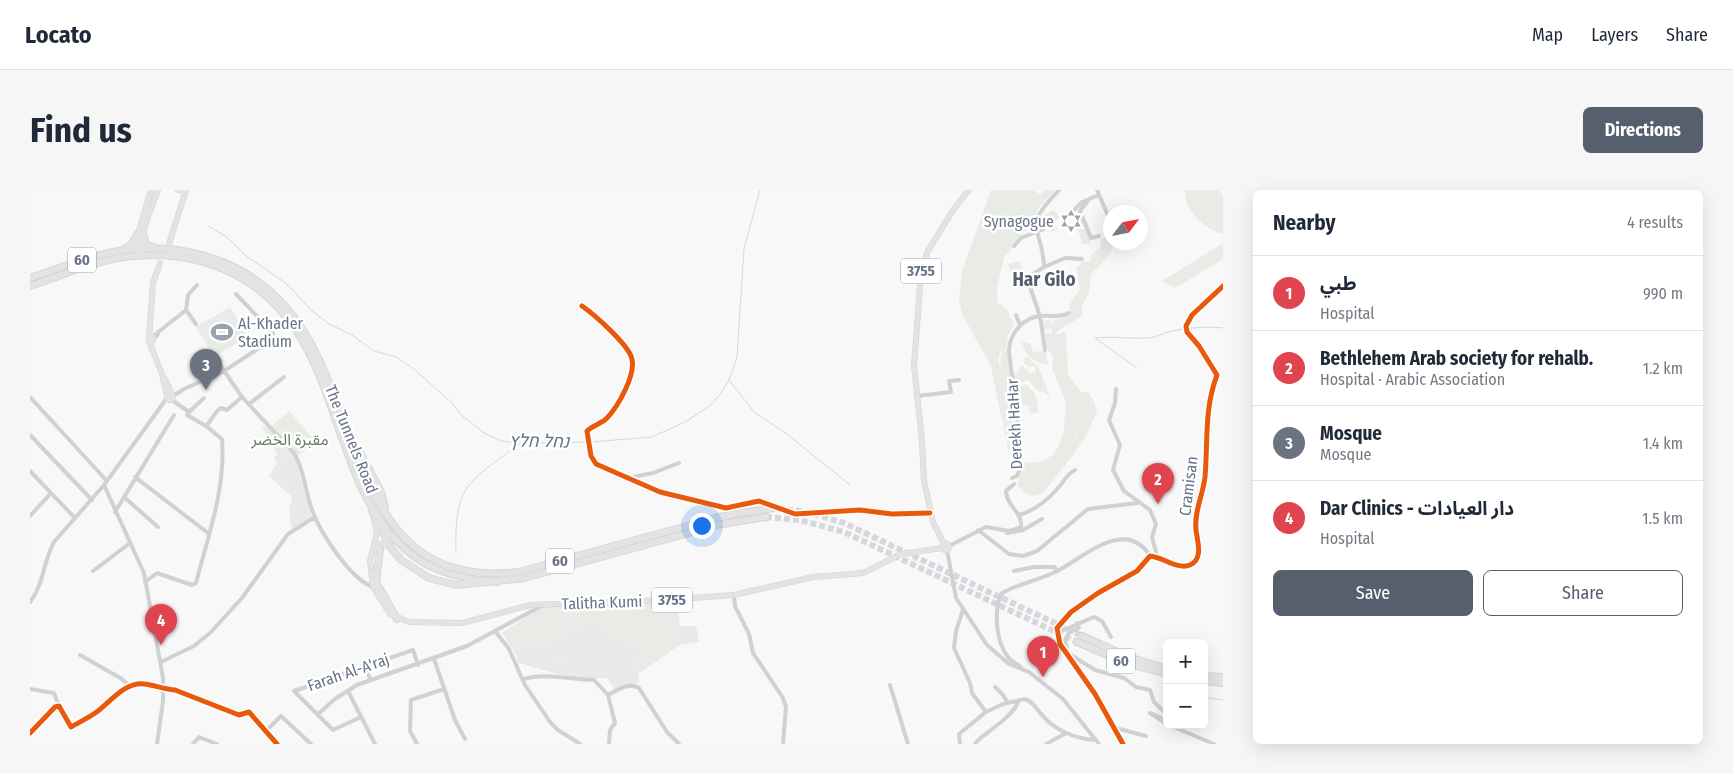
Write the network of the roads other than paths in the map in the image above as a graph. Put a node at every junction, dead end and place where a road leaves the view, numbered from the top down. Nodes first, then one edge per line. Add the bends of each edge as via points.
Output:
1 (151, 190) edge
2 (162, 190) edge
3 (184, 190) edge
4 (970, 190) edge
5 (1059, 190) edge
6 (1097, 190) edge
7 (157, 192) edge
8 (1100, 195) junction
9 (1089, 199) junction
10 (1104, 205) edge
11 (1072, 212) dead end
12 (1044, 229) dead end
13 (1036, 232) junction
14 (140, 233) junction
15 (1099, 236) dead end
16 (169, 244) dead end
17 (1014, 246) dead end
18 (161, 249) junction
19 (122, 251) junction
20 (139, 251) junction
21 (1082, 259) dead end
22 (160, 263) dead end
23 (1044, 267) junction
24 (30, 278) edge
25 (197, 285) dead end
26 (30, 286) edge
27 (1223, 286) edge
28 (236, 294) dead end
29 (582, 306) dead end
30 (186, 310) junction
31 (1069, 313) dead end
32 (1016, 315) dead end
33 (1040, 316) junction
34 (196, 324) dead end
35 (1020, 325) junction
36 (151, 339) junction
37 (1045, 350) dead end
38 (216, 359) dead end
39 (224, 371) junction
40 (284, 377) dead end
41 (959, 380) dead end
42 (1116, 389) dead end
43 (917, 396) junction
44 (30, 397) edge
45 (170, 397) junction
46 (242, 397) junction
47 (204, 398) dead end
48 (249, 404) junction
49 (340, 410) junction
50 (189, 412) junction
51 (174, 415) dead end
52 (206, 426) junction
53 (30, 436) edge
54 (679, 463) dead end
55 (1076, 470) dead end
56 (30, 471) edge
57 (135, 477) junction
58 (628, 478) junction
59 (1012, 478) dead end
60 (105, 483) junction
61 (1014, 484) dead end
62 (362, 486) junction
63 (51, 493) junction
64 (124, 497) junction
65 (92, 500) junction
66 (367, 502) junction
67 (1137, 502) junction
68 (385, 508) dead end
69 (769, 509) tunnel mouth
70 (32, 510) edge
71 (115, 512) junction
72 (930, 513) junction
73 (1019, 515) junction
74 (30, 516) edge
75 (75, 518) junction
76 (315, 518) junction
77 (766, 518) tunnel mouth
78 (1042, 519) dead end
79 (158, 527) dead end
80 (1004, 529) junction
81 (978, 530) junction
82 (208, 532) junction
83 (130, 543) junction
84 (945, 547) junction
85 (377, 548) junction
86 (392, 548) junction
87 (1150, 556) junction
88 (1157, 556) junction
89 (93, 571) dead end
90 (436, 571) junction
91 (1014, 571) dead end
92 (1058, 571) junction
93 (146, 582) junction
94 (492, 583) junction
95 (373, 586) junction
96 (30, 592) edge
97 (734, 595) junction
98 (35, 596) junction
99 (30, 602) edge
100 (545, 604) junction
101 (963, 610) junction
102 (397, 619) junction
103 (1077, 624) junction
104 (495, 631) junction
105 (1057, 632) junction
106 (1082, 636) tunnel mouth
107 (1111, 637) dead end
108 (1077, 642) tunnel mouth
109 (80, 655) dead end
110 (434, 659) junction
111 (162, 662) junction
112 (418, 664) junction
113 (364, 666) junction
114 (1163, 667) edge
115 (1023, 669) junction
116 (1163, 673) edge
117 (1208, 676) edge
118 (1223, 677) edge
119 (370, 679) junction
120 (524, 679) junction
121 (1208, 680) edge
122 (1223, 682) edge
123 (890, 686) dead end
124 (995, 687) dead end
125 (30, 688) edge
126 (128, 689) junction
127 (444, 689) junction
128 (164, 690) junction
129 (348, 691) junction
130 (608, 695) junction
131 (1018, 702) junction
132 (1008, 703) junction
133 (59, 706) junction
134 (1163, 711) edge
135 (986, 712) junction
136 (318, 714) junction
137 (361, 717) junction
138 (1163, 718) edge
139 (1163, 722) edge
140 (1112, 727) junction
141 (1178, 729) edge
142 (266, 731) junction
143 (30, 733) edge
144 (1066, 733) junction
145 (1146, 736) dead end
146 (465, 739) dead end
147 (1096, 740) junction
148 (157, 744) edge
149 (193, 744) edge
150 (217, 744) edge
151 (276, 744) edge
152 (311, 744) edge
153 (375, 744) edge
154 (417, 744) edge
155 (580, 744) edge
156 (609, 744) edge
157 (679, 744) edge
158 (783, 744) edge
159 (908, 744) edge
160 (960, 744) edge
161 (975, 744) edge
162 (1046, 744) edge
163 (1099, 744) edge
164 (1123, 744) edge
165 (1214, 744) edge

1 - 14 main road
2 - 7 main road
3 - 16 main road
4 - 43 main road, 3755 via 942,227 922,267 914,366
5 - 13 street via 1040,210 1034,224
6 - 8 street
7 - 14 main road
8 - 9 street
8 - 10 street
9 - 11 street
9 - 15 street via 1080,211 1092,238
12 - 13 street
13 - 17 street via 1021,238
13 - 23 street
14 - 18 highway via 146,244
14 - 19 highway
14 - 20 main road
18 - 20 highway, The Tunnels Road / 60
18 - 49 highway, The Tunnels Road / 60 via 188,252 224,262 252,277 275,295 311,342
19 - 20 highway, 60
19 - 24 highway, 60
20 - 26 highway, 60
20 - 62 highway, The Tunnels Road / 60 via 204,261 239,276 271,299 292,323 308,349
21 - 23 street via 1065,258
22 - 36 main road via 154,283
23 - 33 street via 1032,275 1030,284
25 - 30 street via 188,296
27 - 88 street, Cramisan via 1192,315 1186,326 1186,332 1217,375 1205,431 1205,479 1197,513 1198,553 1190,565 1180,566
28 - 39 street via 273,334 273,339
29 - 58 street via 606,326 631,356 630,380 623,395 607,418 587,431 594,461
30 - 34 street
30 - 36 street
31 - 33 street
32 - 35 street
33 - 35 street
33 - 37 street
35 - 59 street, Derekh HaHar via 1009,345 1018,429 1014,455 1018,471
36 - 45 main road
38 - 39 street
39 - 45 street
39 - 46 street
40 - 48 street
41 - 43 street via 949,382 951,392
42 - 67 street via 1109,420 1120,444 1113,470 1124,490
43 - 72 main road, 3755
44 - 60 street
45 - 50 street
45 - 60 street
46 - 48 street
46 - 52 street via 227,410 218,410
47 - 50 street
48 - 76 street via 297,458
49 - 68 highway via 381,492
49 - 90 highway, The Tunnels Road / 60 via 375,499 389,523 403,542
50 - 52 street via 187,415
51 - 57 street
52 - 82 street via 222,438 224,459 221,487
53 - 65 street
54 - 58 street
55 - 73 street via 1048,498
56 - 63 street
57 - 64 street
57 - 82 street
58 - 72 street via 668,495 726,508 762,501 796,514 860,510 892,514
60 - 65 street
60 - 71 street
61 - 73 street via 1006,492 1006,497
62 - 66 highway, 60
62 - 90 highway, 60 via 398,542
63 - 70 street
63 - 75 street
64 - 71 street
64 - 79 street
65 - 75 street
66 - 85 main road via 377,530
66 - 86 highway, 60
66 - 90 highway, 60 via 396,544 417,562
67 - 81 street via 1088,509 1037,551 1023,556 1009,554
67 - 88 street via 1149,508 1155,520 1152,537
69 - 90 highway, 60 via 739,513 541,567 504,574 466,575
70 - 74 street
71 - 83 street
72 - 84 main road, 3755
73 - 80 street via 1020,526 1010,532
75 - 98 street via 49,550
76 - 95 street via 355,576
76 - 111 street via 288,534 242,598 210,634
77 - 94 highway, 60 via 722,524
78 - 80 street via 1013,534
80 - 81 street via 986,527
81 - 84 street
82 - 93 street via 196,584 157,573
83 - 89 street
83 - 93 street
84 - 97 main road, Talitha Kumi / 3755 via 900,554 864,574 813,577
84 - 101 street via 956,598
85 - 86 main road via 382,543
85 - 95 main road via 370,561
85 - 102 highway via 376,582
86 - 90 highway, 60 via 406,564
87 - 88 street, Cramisan
87 - 92 street via 1139,545 1127,540 1108,540
87 - 105 street via 1131,576 1115,581 1071,612 1059,624
90 - 94 highway, 60
90 - 94 highway, 60 via 459,582
91 - 92 street via 1034,567 1054,567
92 - 115 street via 1002,593 997,603 997,626 1006,652
93 - 111 street
95 - 102 main road via 388,611
96 - 98 street
97 - 100 main road, Talitha Kumi / 3755
97 - 158 street via 753,653 786,707
98 - 99 street
100 - 102 main road, Talitha Kumi / 3755 via 520,606 449,624
100 - 104 street
101 - 115 street via 994,654
101 - 135 street via 954,648 972,693
103 - 105 street
103 - 107 street via 1097,618
103 - 134 street via 1079,628 1065,640 1068,653 1094,670 1124,678 1136,687 1150,690 1154,702
104 - 110 street
104 - 120 street via 509,649
105 - 140 street via 1065,653 1095,694
106 - 114 highway, 60 via 1126,656
108 - 116 highway, 60 via 1126,663
109 - 126 street via 122,679
110 - 112 street
110 - 127 street
111 - 128 street
112 - 113 street, Farah Al-A'raj via 413,650
112 - 119 street
113 - 119 street
113 - 136 street, Farah Al-A'raj via 294,691
115 - 147 street via 1063,699
117 - 118 highway
119 - 129 street
120 - 130 street via 537,674 594,680
120 - 155 street via 553,726
121 - 122 highway
123 - 159 street
124 - 132 street
125 - 133 street via 54,693
126 - 128 street via 144,684
126 - 133 street via 71,727
127 - 146 street
127 - 154 street via 411,700 410,731
128 - 142 street via 175,690 239,715 249,712
128 - 148 street
129 - 136 street
129 - 137 street
130 - 156 street via 614,723
130 - 157 street via 627,686 638,688 667,732
131 - 132 street
131 - 144 street via 1028,699 1044,718
131 - 161 street via 1001,724 977,739
132 - 135 street
133 - 143 street
135 - 160 street via 959,734
136 - 137 street, Farah Al-A'raj via 333,730
137 - 153 street
138 - 139 street via 1150,713
140 - 145 street
140 - 164 street
141 - 165 street
142 - 151 street
142 - 152 street via 281,716
144 - 147 street
144 - 162 street
147 - 163 street
149 - 150 street via 199,736

